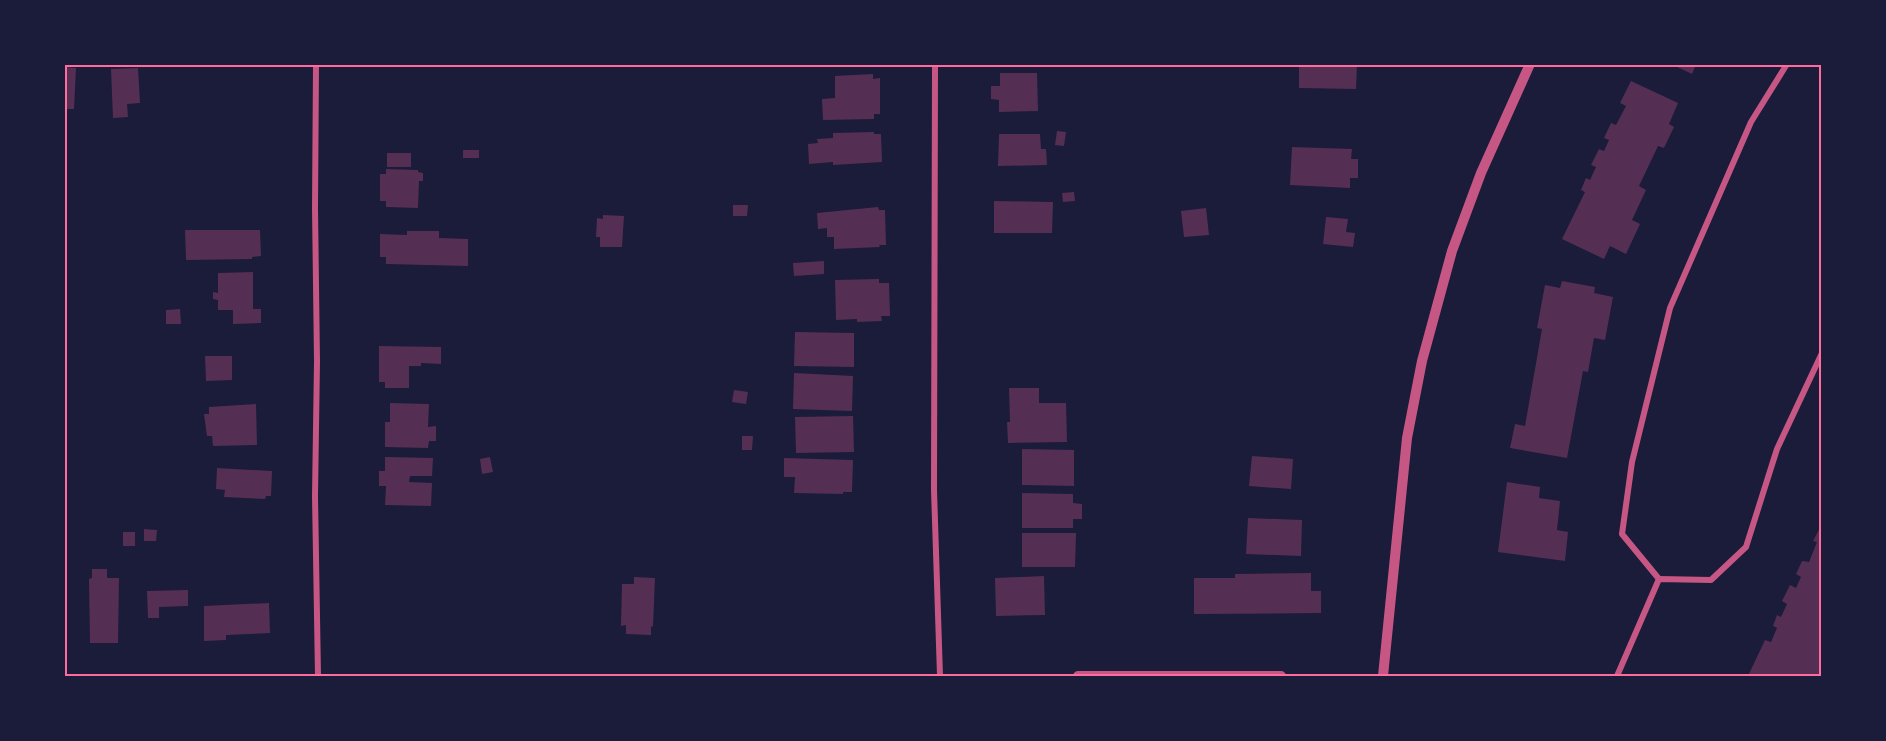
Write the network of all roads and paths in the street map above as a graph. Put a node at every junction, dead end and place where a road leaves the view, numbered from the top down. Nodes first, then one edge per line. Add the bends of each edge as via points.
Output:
1 (316, 64) edge
2 (935, 64) edge
3 (1530, 64) edge
4 (1787, 64) edge
5 (1821, 353) edge
6 (1659, 579) junction
7 (318, 676) edge
8 (940, 676) edge
9 (1078, 676) edge
10 (1281, 676) edge
11 (1383, 676) edge
12 (1617, 676) edge

1 - 7 street
2 - 8 street via 934,490
3 - 11 street via 1464,217 1422,361 1407,438
4 - 6 street via 1751,122 1670,308 1632,462 1622,534
5 - 6 street via 1777,449 1746,547 1711,580
6 - 12 street
9 - 10 street

